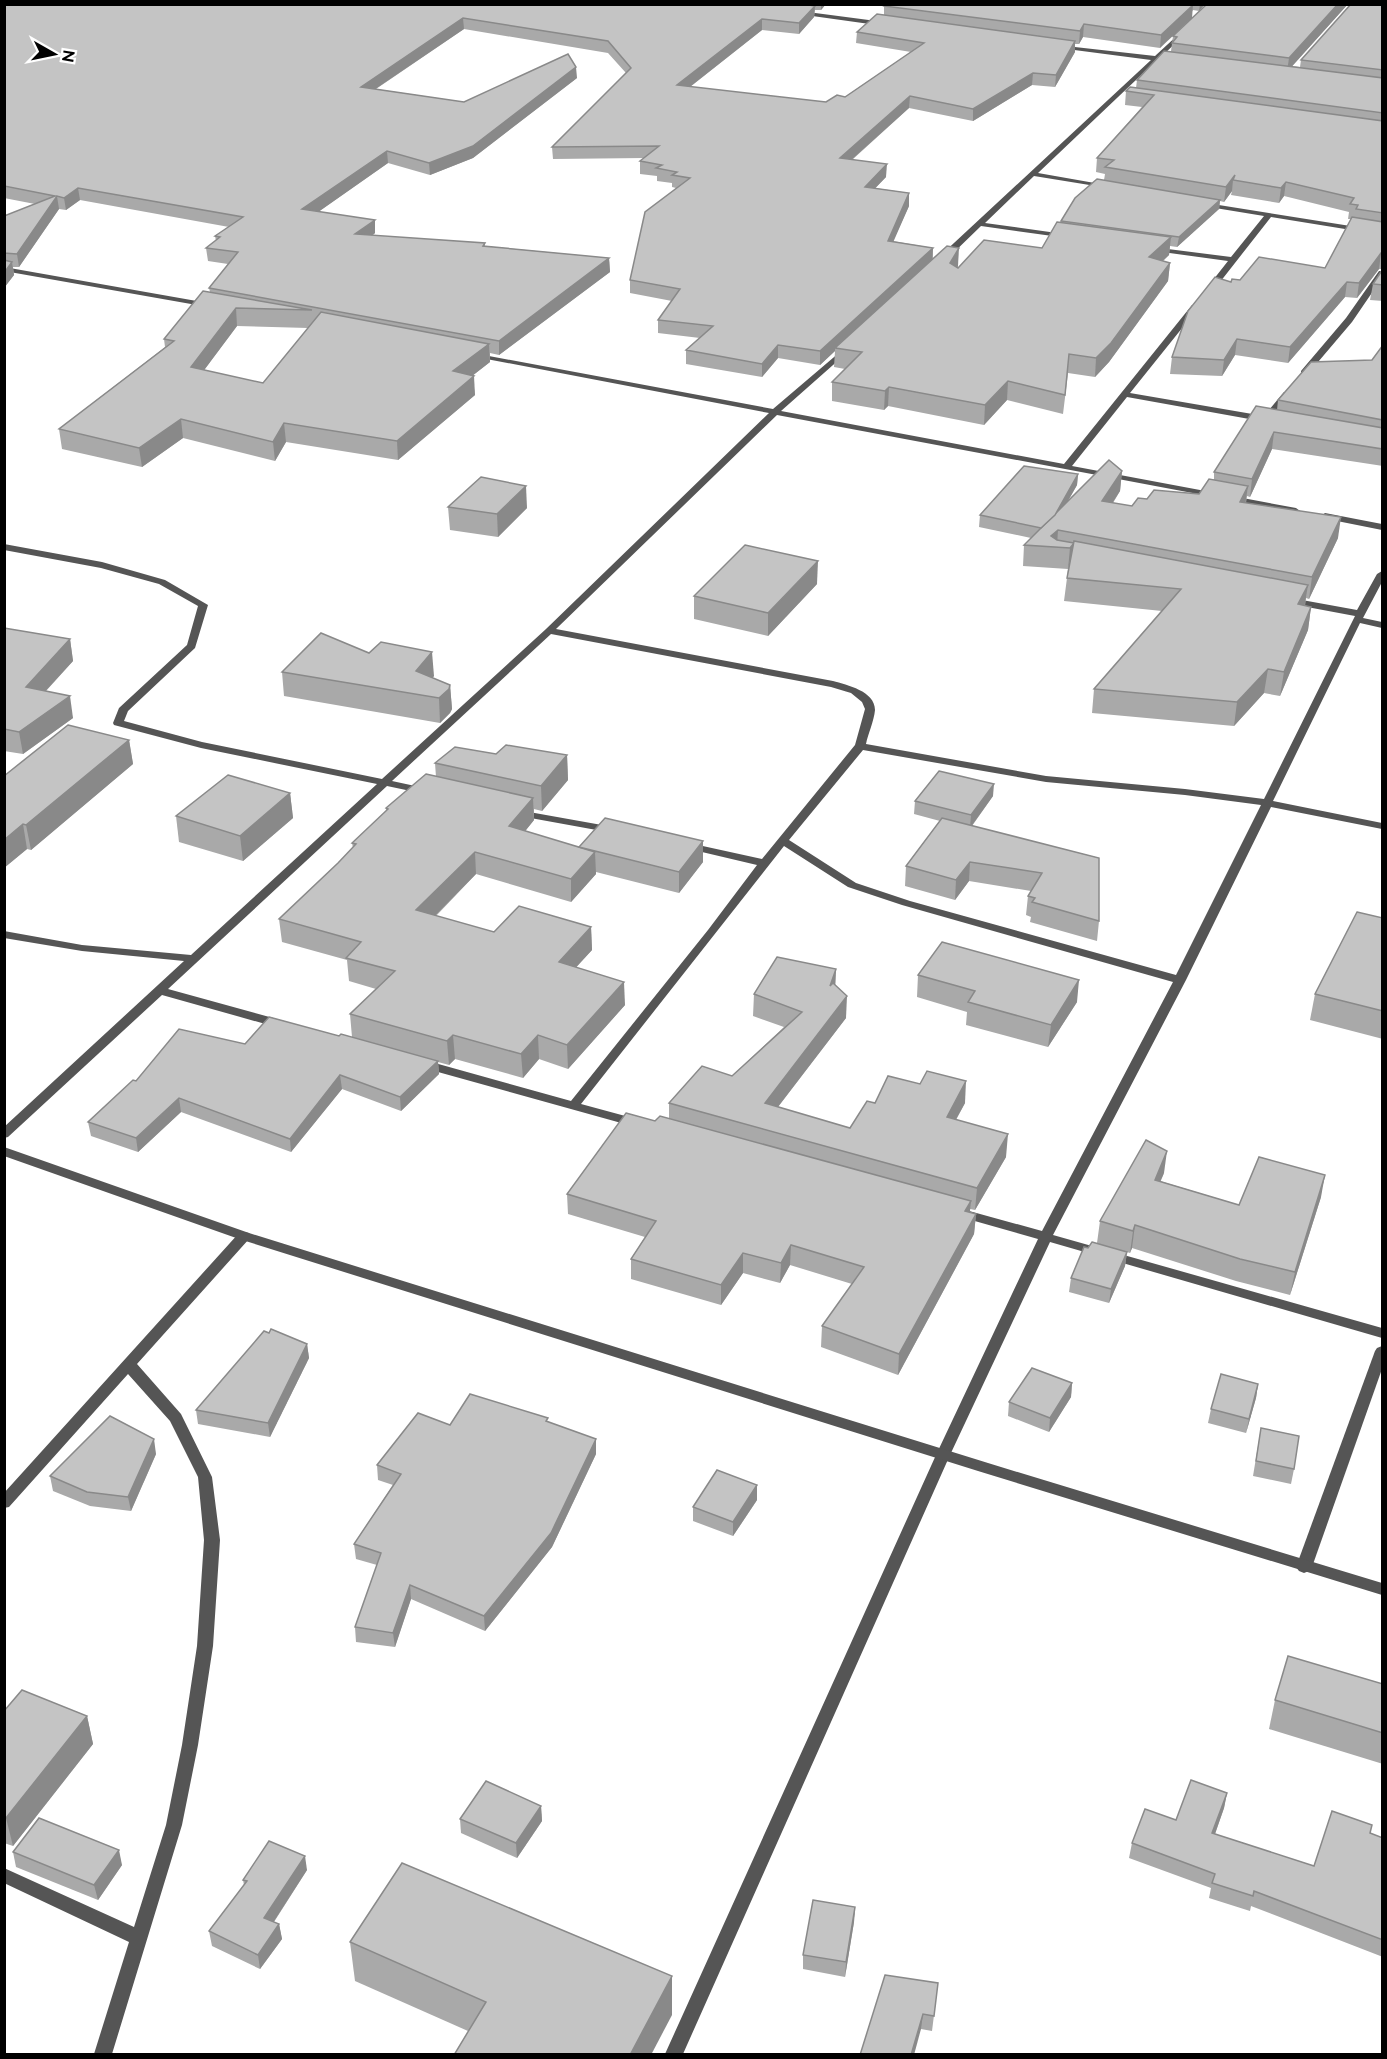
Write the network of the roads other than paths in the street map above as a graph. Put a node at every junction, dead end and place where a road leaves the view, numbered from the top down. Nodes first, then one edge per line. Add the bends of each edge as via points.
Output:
1 (795, 12) edge
2 (888, 24) edge
3 (1186, 30) edge
4 (1051, 45) edge
5 (1155, 59) junction
6 (1167, 60) edge
7 (1118, 95) junction
8 (1130, 97) edge
9 (1033, 174) junction
10 (1112, 188) edge
11 (1191, 202) edge
12 (1269, 215) junction
13 (979, 224) junction
14 (1383, 233) edge
15 (1073, 237) edge
16 (1143, 247) edge
17 (1234, 260) junction
18 (938, 263) edge
19 (4, 269) edge
20 (1383, 273) edge
21 (223, 308) edge
22 (854, 342) edge
23 (468, 353) edge
24 (1124, 394) junction
25 (775, 412) junction
26 (1266, 419) junction
27 (1277, 421) edge
28 (1066, 467) junction
29 (1300, 512) edge
30 (1312, 514) edge
31 (1383, 527) edge
32 (4, 547) edge
33 (1383, 574) edge
34 (1279, 598) edge
35 (1359, 617) junction
36 (1383, 625) edge
37 (549, 631) junction
38 (860, 746) junction
39 (387, 782) junction
40 (441, 794) edge
41 (1269, 803) junction
42 (505, 810) edge
43 (1383, 826) edge
44 (621, 831) edge
45 (783, 841) junction
46 (676, 843) edge
47 (764, 863) junction
48 (4, 934) edge
49 (194, 959) junction
50 (1180, 980) junction
51 (160, 991) junction
52 (295, 1029) edge
53 (408, 1060) edge
54 (573, 1106) junction
55 (654, 1128) edge
56 (4, 1134) edge
57 (4, 1151) edge
58 (954, 1210) edge
59 (244, 1236) junction
60 (1046, 1236) junction
61 (1383, 1333) edge
62 (1383, 1351) edge
63 (129, 1365) junction
64 (943, 1455) junction
65 (4, 1503) edge
66 (1304, 1567) junction
67 (1383, 1589) edge
68 (4, 1875) edge
69 (139, 1938) junction
70 (103, 2055) edge
71 (674, 2055) edge

1 - 2 street
3 - 5 street
4 - 5 street
5 - 6 street
5 - 7 street
7 - 8 street
7 - 9 street
9 - 10 street
9 - 13 street
11 - 12 street
12 - 14 street
12 - 17 street
13 - 15 street
13 - 18 street
16 - 17 street
17 - 24 street
19 - 21 street
20 - 26 street
22 - 25 street
23 - 25 street
24 - 26 street
24 - 28 street
25 - 28 street
25 - 37 street
26 - 27 street
28 - 29 street
30 - 31 street
32 - 39 street via 102,565 162,582 203,605 192,646 123,710 118,723 201,745
33 - 35 street
34 - 35 street
35 - 36 street
35 - 41 street
37 - 38 street via 855,691 870,709
37 - 39 street
38 - 41 street via 1046,779
38 - 45 street
39 - 40 street
39 - 49 street
41 - 43 street
41 - 50 street
42 - 44 street
45 - 47 street
45 - 50 street via 852,885
46 - 47 street
47 - 54 street
48 - 49 street via 82,948
49 - 51 street
50 - 60 street
51 - 52 street
51 - 56 street
53 - 54 street
54 - 55 street
57 - 59 street
58 - 60 street
59 - 63 street
59 - 64 street
60 - 61 street
60 - 64 street
62 - 66 street
63 - 65 street
63 - 69 street via 176,1418 205,1477 212,1540 205,1646 190,1744 174,1825
64 - 66 street
64 - 71 street
66 - 67 street
68 - 69 street
69 - 70 street

